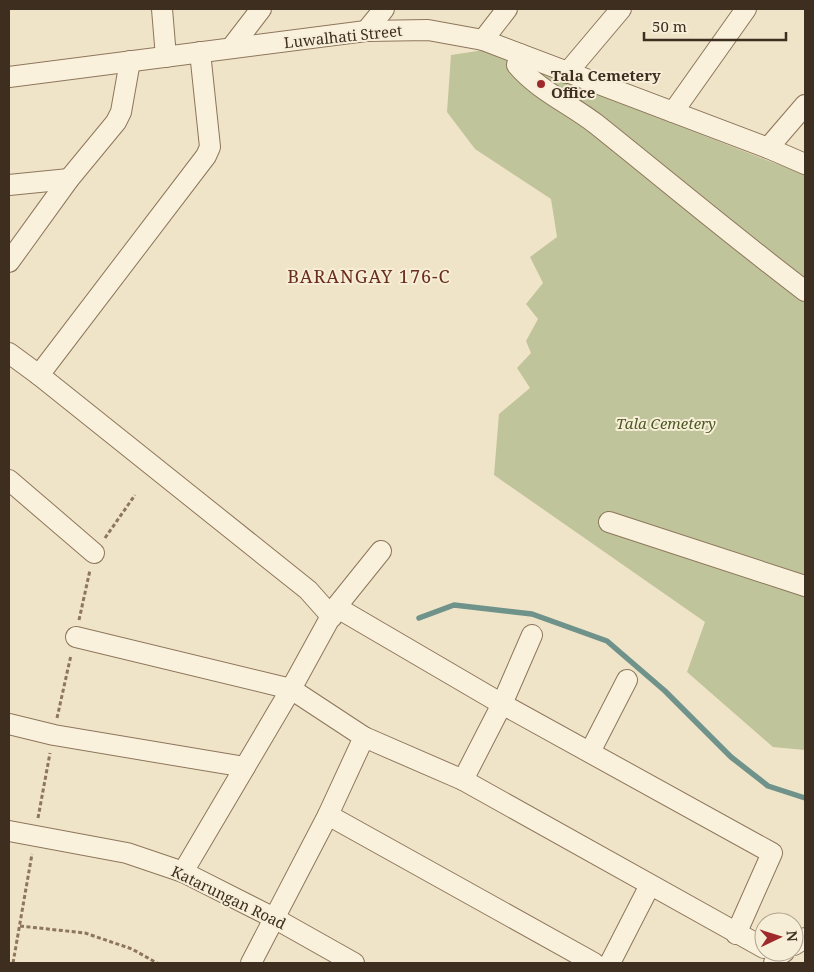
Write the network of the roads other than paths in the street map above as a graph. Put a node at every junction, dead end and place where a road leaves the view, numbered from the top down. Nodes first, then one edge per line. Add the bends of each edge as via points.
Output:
1 (162, 9) edge
2 (260, 9) edge
3 (384, 9) edge
4 (507, 9) edge
5 (621, 9) edge
6 (746, 9) edge
7 (366, 31) junction
8 (483, 40) junction
9 (231, 48) junction
10 (200, 52) junction
11 (520, 54) junction
12 (166, 57) junction
13 (130, 61) junction
14 (567, 73) junction
15 (9, 78) edge
16 (805, 105) edge
17 (673, 112) junction
18 (768, 148) junction
19 (805, 164) edge
20 (70, 179) junction
21 (9, 186) edge
22 (9, 262) edge
23 (805, 291) edge
24 (9, 353) edge
25 (39, 375) junction
26 (9, 480) edge
27 (609, 522) dead end
28 (381, 551) dead end
29 (94, 552) road end
30 (805, 586) edge
31 (334, 612) junction
32 (532, 635) dead end
33 (76, 637) road end
34 (627, 680) dead end
35 (291, 689) junction
36 (502, 704) junction
37 (9, 724) edge
38 (364, 737) junction
39 (590, 752) junction
40 (245, 767) junction
41 (463, 780) junction
42 (328, 815) junction
43 (9, 831) edge
44 (183, 872) junction
45 (650, 885) junction
46 (274, 918) junction
47 (736, 934) junction
48 (754, 942) edge
49 (251, 963) edge
50 (354, 963) edge
51 (594, 963) edge
52 (610, 963) edge

1 - 12 street
2 - 9 street
3 - 7 street
4 - 8 street
5 - 14 street
6 - 17 street
7 - 8 street, Luwalhati Street via 428,30
7 - 9 street, Luwalhati Street
8 - 11 street, Luwalhati Street
9 - 10 street, Luwalhati Street
10 - 12 street, Luwalhati Street
10 - 25 street via 210,147 206,156
11 - 14 street, Luwalhati Street
11 - 23 street via 517,65 528,78 582,114
12 - 13 street, Luwalhati Street
13 - 15 street, Luwalhati Street
13 - 20 street via 121,112 116,122
14 - 17 street, Luwalhati Street
16 - 18 street
17 - 18 street, Luwalhati Street
18 - 19 street, Luwalhati Street
20 - 21 street
20 - 22 street
24 - 25 street
25 - 31 street
26 - 29 street
27 - 30 street
28 - 31 street
31 - 35 street
31 - 36 street
32 - 36 street
33 - 35 street
34 - 39 street
35 - 38 street
35 - 40 street
36 - 39 street
36 - 41 street
37 - 40 street via 54,735
38 - 41 street
38 - 42 street
39 - 47 street via 772,853
40 - 44 street
41 - 45 street
42 - 46 street
42 - 51 street
43 - 44 street, Katarungan Road via 127,853
44 - 46 street, Katarungan Road
45 - 47 street
45 - 52 street
46 - 49 street
46 - 50 street, Katarungan Road
47 - 48 street

